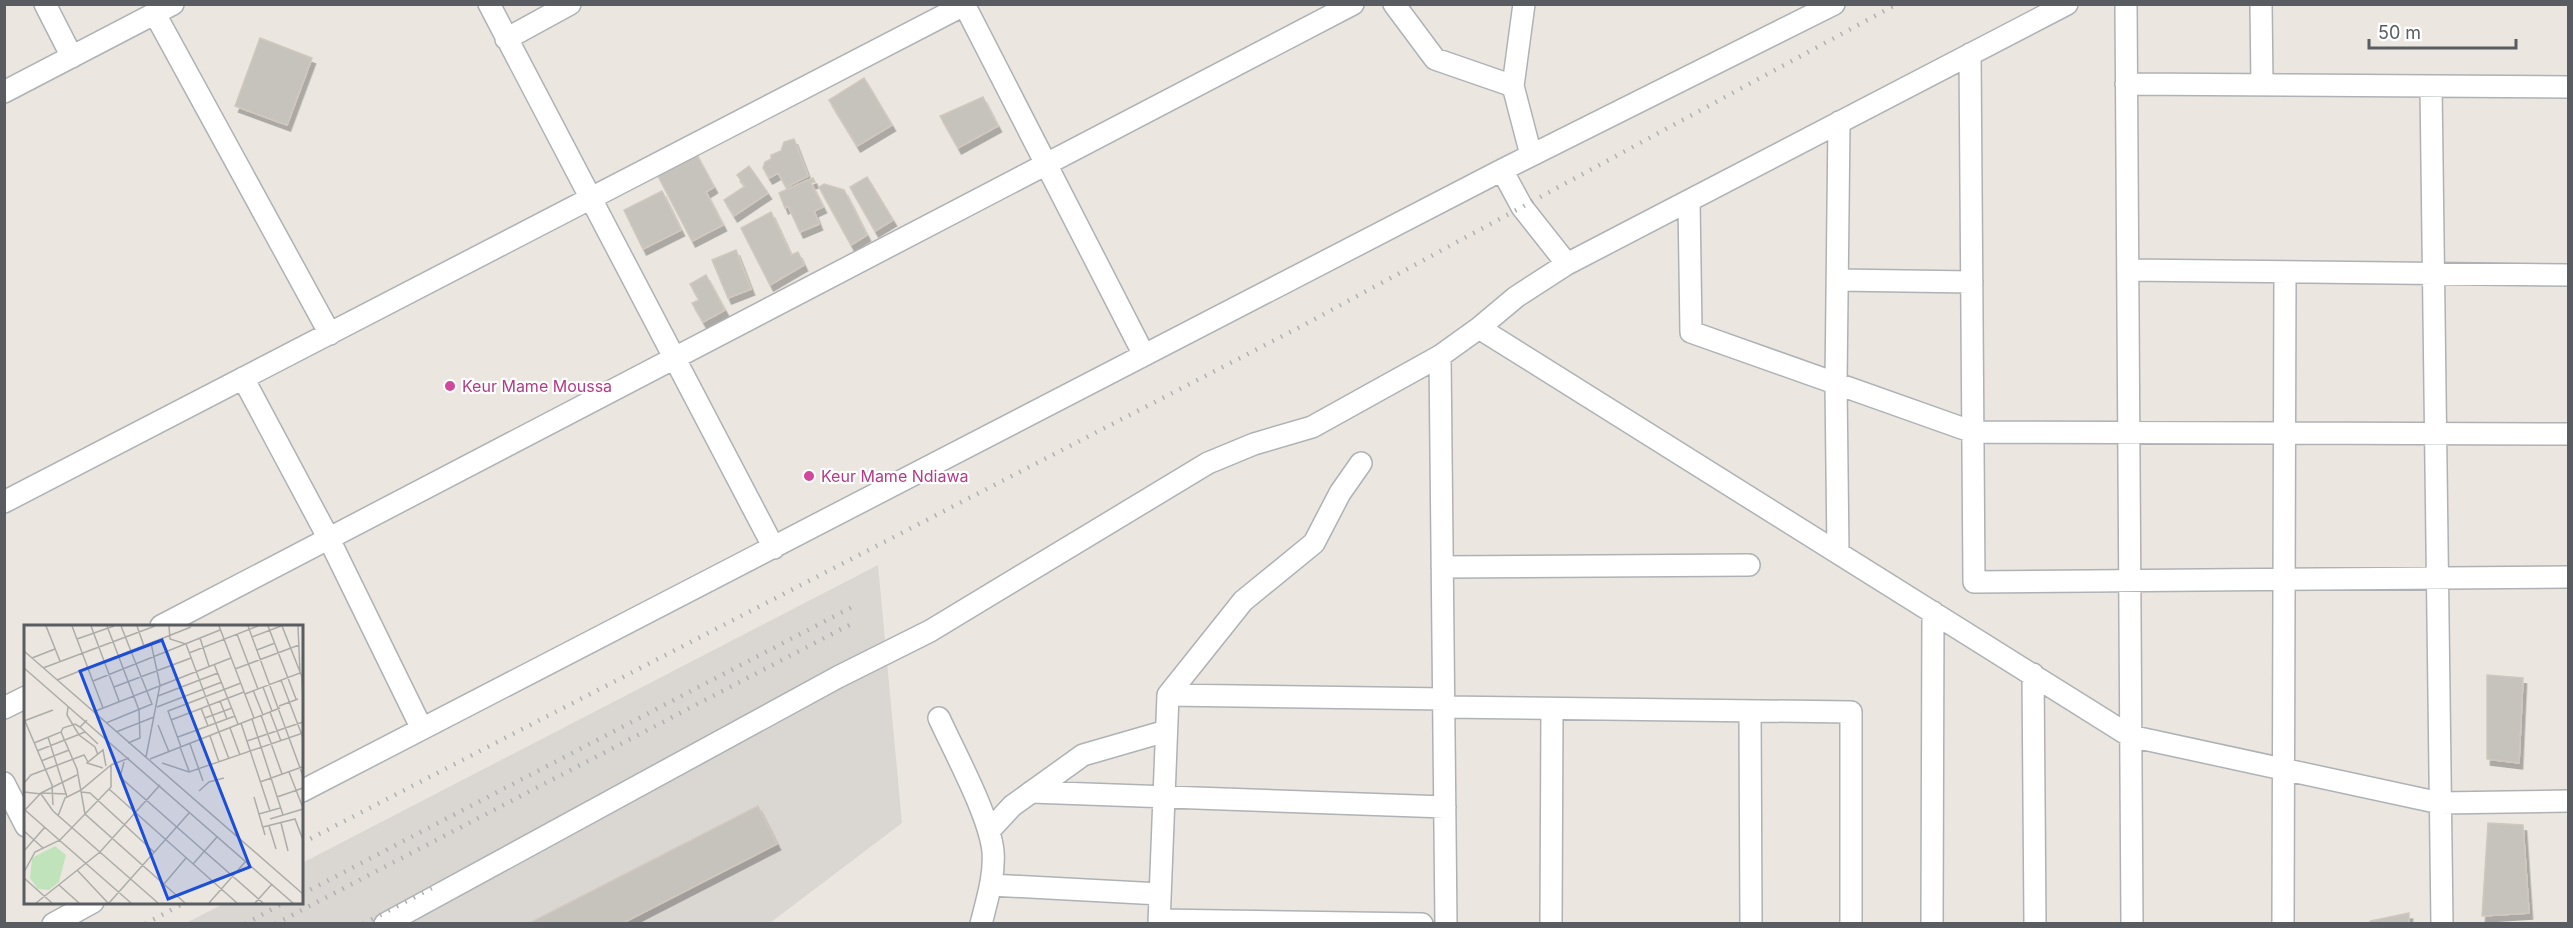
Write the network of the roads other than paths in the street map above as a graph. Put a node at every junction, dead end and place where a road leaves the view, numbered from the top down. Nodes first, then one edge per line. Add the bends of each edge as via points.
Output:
1 (45, 4) edge
2 (489, 4) edge
3 (570, 4) edge
4 (1353, 4) edge
5 (1394, 4) edge
6 (1834, 4) edge
7 (2067, 4) edge
8 (2126, 4) edge
9 (2261, 4) edge
10 (964, 5) edge
11 (1524, 5) edge
12 (164, 9) edge
13 (506, 39) junction
14 (1970, 54) junction
15 (72, 57) junction
16 (2126, 84) junction
17 (2262, 85) junction
18 (2431, 86) junction
19 (1513, 87) junction
20 (2568, 87) edge
21 (4, 92) edge
22 (1839, 122) junction
23 (1531, 155) junction
24 (1046, 165) junction
25 (1502, 170) junction
26 (591, 199) junction
27 (1689, 201) junction
28 (1567, 264) junction
29 (2128, 270) junction
30 (2285, 272) junction
31 (2433, 274) junction
32 (2568, 275) edge
33 (1838, 280) junction
34 (1972, 282) junction
35 (1479, 328) junction
36 (330, 334) junction
37 (1144, 355) junction
38 (1440, 356) junction
39 (675, 359) junction
40 (243, 378) junction
41 (1836, 384) junction
42 (1973, 432) junction
43 (2129, 432) junction
44 (2285, 433) junction
45 (2436, 433) junction
46 (2568, 434) edge
47 (1361, 464) dead end
48 (4, 502) edge
49 (328, 539) junction
50 (774, 548) junction
51 (1839, 553) junction
52 (1749, 565) dead end
53 (1442, 567) junction
54 (2568, 577) edge
55 (2437, 578) junction
56 (2284, 579) junction
57 (2130, 580) junction
58 (1933, 612) junction
59 (165, 625) edge
60 (2033, 674) junction
61 (1168, 695) junction
62 (24, 698) edge
63 (1444, 703) junction
64 (4, 708) edge
65 (1552, 709) junction
66 (1750, 711) junction
67 (939, 718) dead end
68 (421, 727) junction
69 (1167, 730) junction
70 (2130, 736) junction
71 (2283, 769) junction
72 (4, 783) edge
73 (303, 790) edge
74 (1031, 792) junction
75 (1164, 796) junction
76 (2568, 801) edge
77 (2440, 803) junction
78 (1445, 807) junction
79 (24, 822) edge
80 (989, 831) junction
81 (991, 885) junction
82 (1160, 894) junction
83 (90, 904) edge
84 (62, 914) edge
85 (1159, 922) edge
86 (385, 924) edge
87 (981, 924) edge
88 (1422, 924) edge
89 (1446, 924) edge
90 (1551, 924) edge
91 (1751, 924) edge
92 (1851, 924) edge
93 (1932, 924) edge
94 (2035, 924) edge
95 (2132, 924) edge
96 (2283, 924) edge
97 (2442, 924) edge

1 - 15 street
2 - 13 street
3 - 13 street
4 - 24 street
5 - 19 street via 1436,59
6 - 23 street
7 - 14 street
8 - 16 street
9 - 17 street
10 - 24 street
10 - 26 street
11 - 19 street
12 - 15 street
12 - 36 street
13 - 26 street
14 - 22 street
14 - 34 street
15 - 21 street
16 - 17 street
16 - 29 street
17 - 18 street
18 - 20 street
18 - 31 street
19 - 23 street
22 - 27 street
22 - 33 street
23 - 25 street
24 - 37 street
24 - 39 street
25 - 28 street via 1522,207
25 - 37 street
26 - 36 street
26 - 39 street
27 - 28 street
27 - 41 street via 1691,332
28 - 35 street via 1515,297
29 - 30 street
29 - 43 street
30 - 31 street
30 - 44 street
31 - 32 street
31 - 45 street
33 - 34 street
33 - 41 street
34 - 42 street
35 - 38 street
35 - 51 street
36 - 40 street
37 - 50 street
38 - 53 street
38 - 86 street via 1312,427 1208,463 939,626
39 - 49 street
39 - 50 street
40 - 48 street
40 - 49 street
41 - 42 street
41 - 51 street
42 - 43 street
42 - 57 street via 1974,582
43 - 44 street
43 - 57 street
44 - 45 street
44 - 56 street
45 - 46 street
45 - 55 street
47 - 61 street via 1340,493 1314,543 1243,601
49 - 59 street
49 - 68 street
50 - 68 street
51 - 58 street
52 - 53 street
53 - 63 street
54 - 55 street
55 - 56 street
55 - 77 street
56 - 57 street
56 - 71 street
57 - 70 street
58 - 60 street
58 - 93 street
60 - 70 street
60 - 94 street
61 - 63 street
61 - 69 street
62 - 64 street
63 - 65 street
63 - 78 street
65 - 66 street
65 - 90 street
66 - 91 street
66 - 92 street via 1851,712
67 - 80 street
68 - 73 street
69 - 74 street via 1083,755
69 - 75 street
70 - 71 street
70 - 95 street
71 - 77 street
71 - 96 street
72 - 79 street
74 - 75 street
74 - 80 street
75 - 78 street
75 - 82 street
76 - 77 street
77 - 97 street
78 - 89 street
80 - 81 street via 993,852
81 - 82 street
81 - 87 street
82 - 85 street
83 - 84 street
85 - 88 street

